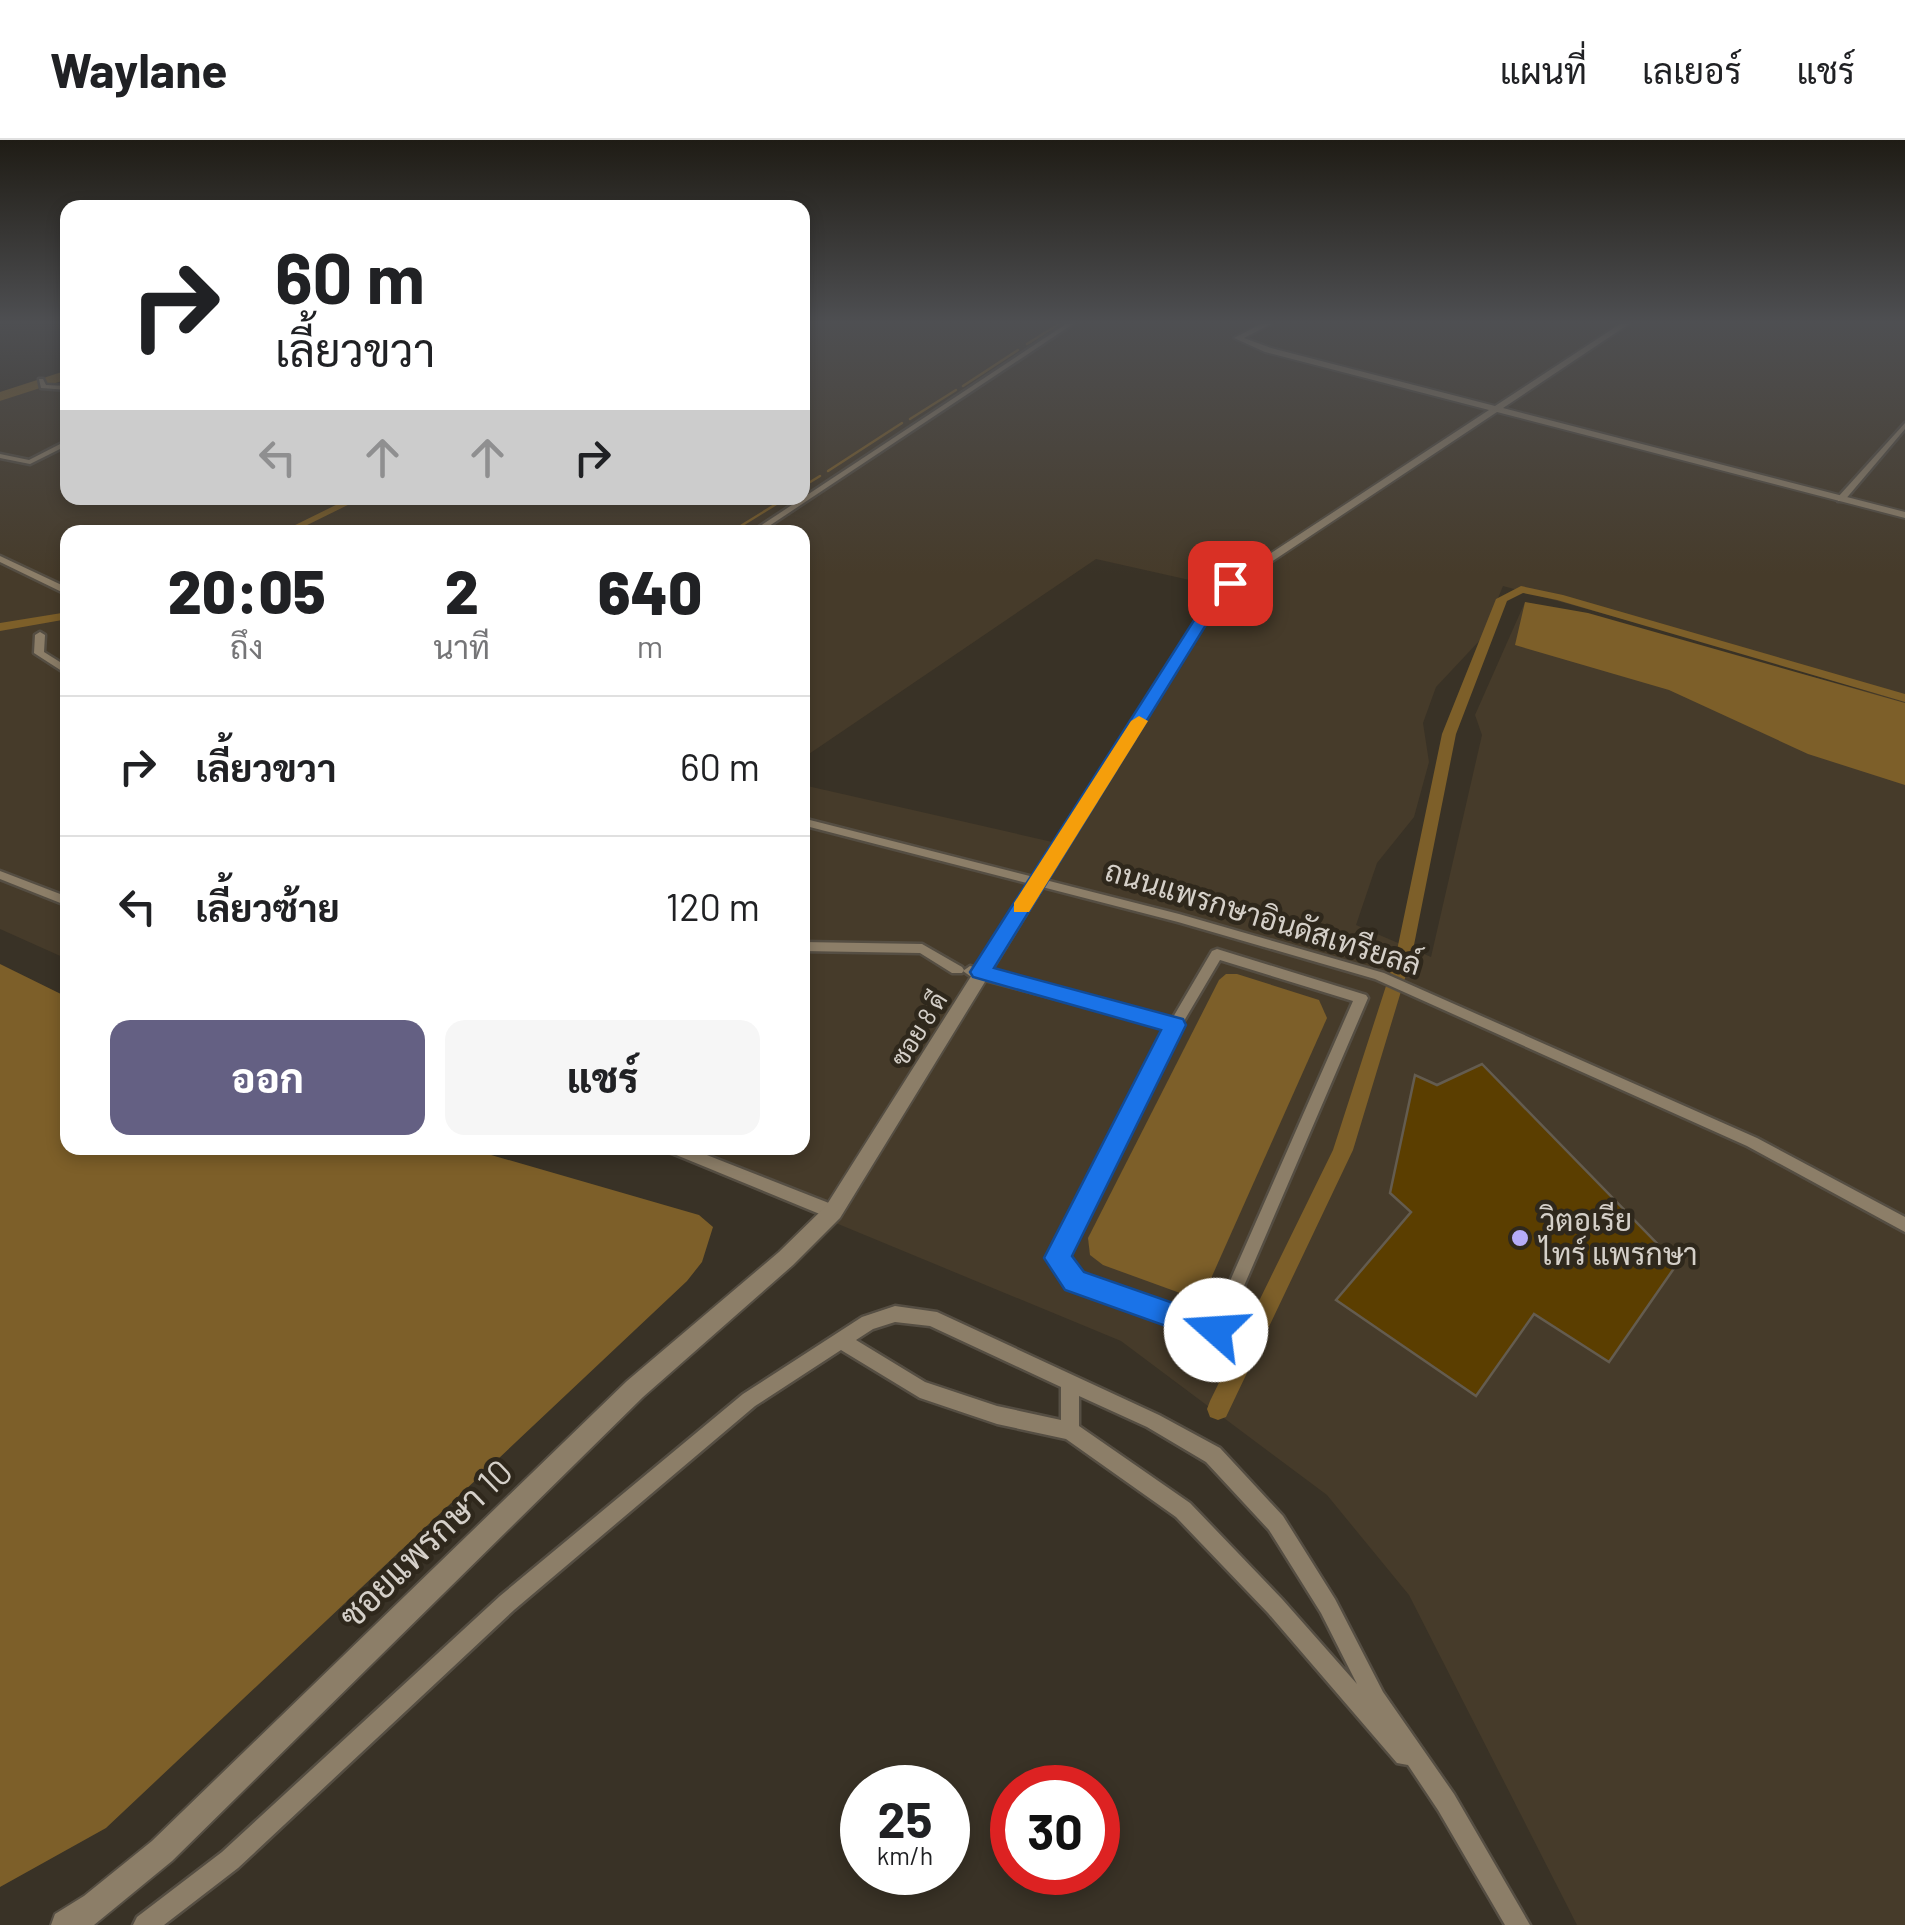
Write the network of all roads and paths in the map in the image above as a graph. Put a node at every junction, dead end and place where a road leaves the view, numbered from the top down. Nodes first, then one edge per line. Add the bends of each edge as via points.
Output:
1 (944, 407) edge
2 (1486, 407) edge
3 (1496, 407) edge
4 (1493, 409) junction
5 (1905, 425) edge
6 (60, 446) edge
7 (0, 456) edge
8 (810, 496) edge
9 (1841, 499) junction
10 (796, 505) edge
11 (1905, 515) edge
12 (766, 525) edge
13 (2, 561) edge
14 (60, 588) edge
15 (40, 635) dead end
16 (60, 667) edge
17 (810, 822) edge
18 (0, 875) edge
19 (1038, 881) junction
20 (60, 899) edge
21 (810, 946) edge
22 (969, 971) junction
23 (1175, 1025) junction
24 (691, 1155) edge
25 (833, 1212) junction
26 (1905, 1225) edge
27 (840, 1340) junction
28 (1070, 1383) junction
29 (1070, 1431) junction
30 (1446, 1802) junction
31 (66, 1925) edge
32 (145, 1925) edge
33 (1518, 1925) edge

1 - 8 street
2 - 4 street
3 - 4 street, ซอย 8 ดี
4 - 9 street
4 - 19 street, ซอย 8 ดี via 1219,592
5 - 9 street
6 - 7 street via 30,462
9 - 11 street
10 - 12 street
13 - 14 street
15 - 16 street via 39,653
17 - 19 street, ถนนแพรกษาอินดัสเทรียลล์
18 - 20 street
19 - 22 street, ซอย 8 ดี
19 - 26 street, ถนนแพรกษาอินดัสเทรียลล์ via 1379,976 1752,1142
21 - 22 street via 922,949
22 - 23 street
22 - 25 street, ซอย 8 ดี
23 - 23 street via 1058,1258 1075,1282 1216,1330 1361,998 1217,954
24 - 25 street
25 - 31 street, ซอยแพรกษา 10 via 786,1261 633,1391 162,1851
27 - 28 street via 895,1314 931,1318
27 - 29 street via 920,1389
27 - 32 street via 749,1400 522,1590 230,1860
28 - 29 street
28 - 30 street via 1213,1455 1276,1523 1376,1700
29 - 30 street via 1183,1510
30 - 33 street

